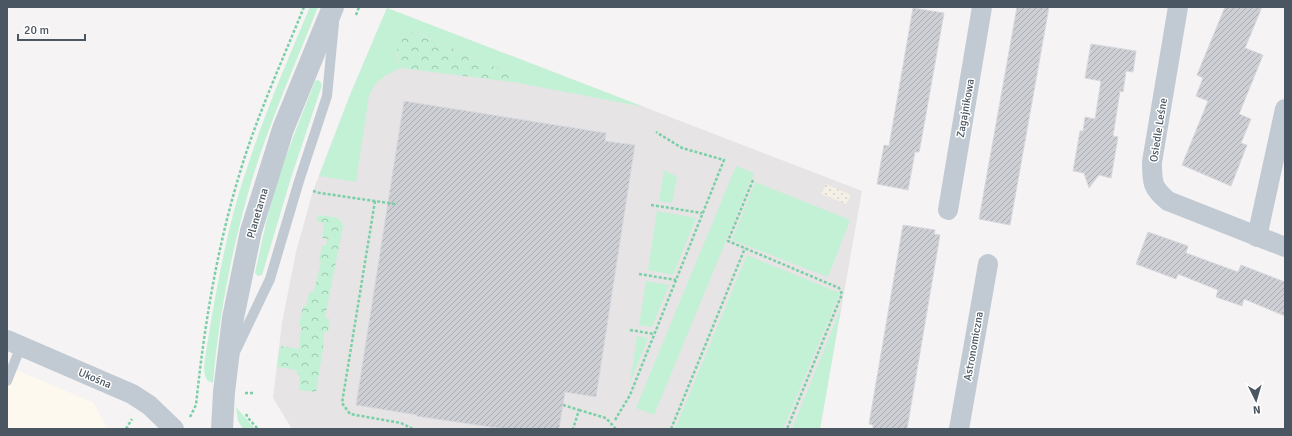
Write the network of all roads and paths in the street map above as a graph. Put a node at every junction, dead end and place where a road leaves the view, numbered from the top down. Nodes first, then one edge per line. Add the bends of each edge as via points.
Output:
1 (334, 7) edge
2 (982, 7) edge
3 (1178, 7) edge
4 (1285, 109) edge
5 (656, 132) dead end
6 (753, 180) dead end
7 (310, 190) dead end
8 (374, 201) junction
9 (395, 204) dead end
10 (651, 205) dead end
11 (948, 210) dead end
12 (702, 213) junction
13 (1257, 237) junction
14 (1285, 247) edge
15 (744, 248) junction
16 (988, 264) dead end
17 (639, 274) dead end
18 (676, 280) junction
19 (630, 330) dead end
20 (654, 334) junction
21 (14, 343) edge
22 (226, 372) junction
23 (7, 381) edge
24 (563, 405) dead end
25 (578, 410) junction
26 (615, 420) dead end
27 (174, 429) edge
28 (222, 429) edge
29 (413, 429) edge
30 (573, 429) edge
31 (616, 429) edge
32 (671, 429) edge
33 (787, 429) edge
34 (959, 429) edge

1 - 22 street, Planetarna via 284,129 255,216 233,318
1 - 22 lane via 328,96 299,180 270,279
2 - 11 street, Zagajnikowa
3 - 13 street, Osiedle Leśne via 1152,162 1154,185 1158,193 1168,200
4 - 13 street
5 - 12 path via 682,148 724,160
6 - 15 path via 728,241
7 - 8 path
8 - 9 path
8 - 29 path via 342,403 350,414 401,423
10 - 12 path
12 - 18 path
13 - 14 street, Osiedle Leśne
15 - 32 path
15 - 33 path via 839,288 842,294
16 - 34 street, Astronomiczna
17 - 18 path
18 - 20 path
19 - 20 path
20 - 26 path via 630,395
21 - 23 lane
21 - 27 street, Ukośna via 132,394 149,404
22 - 28 street, Planetarna
24 - 25 path
25 - 30 path
25 - 31 path via 606,418

